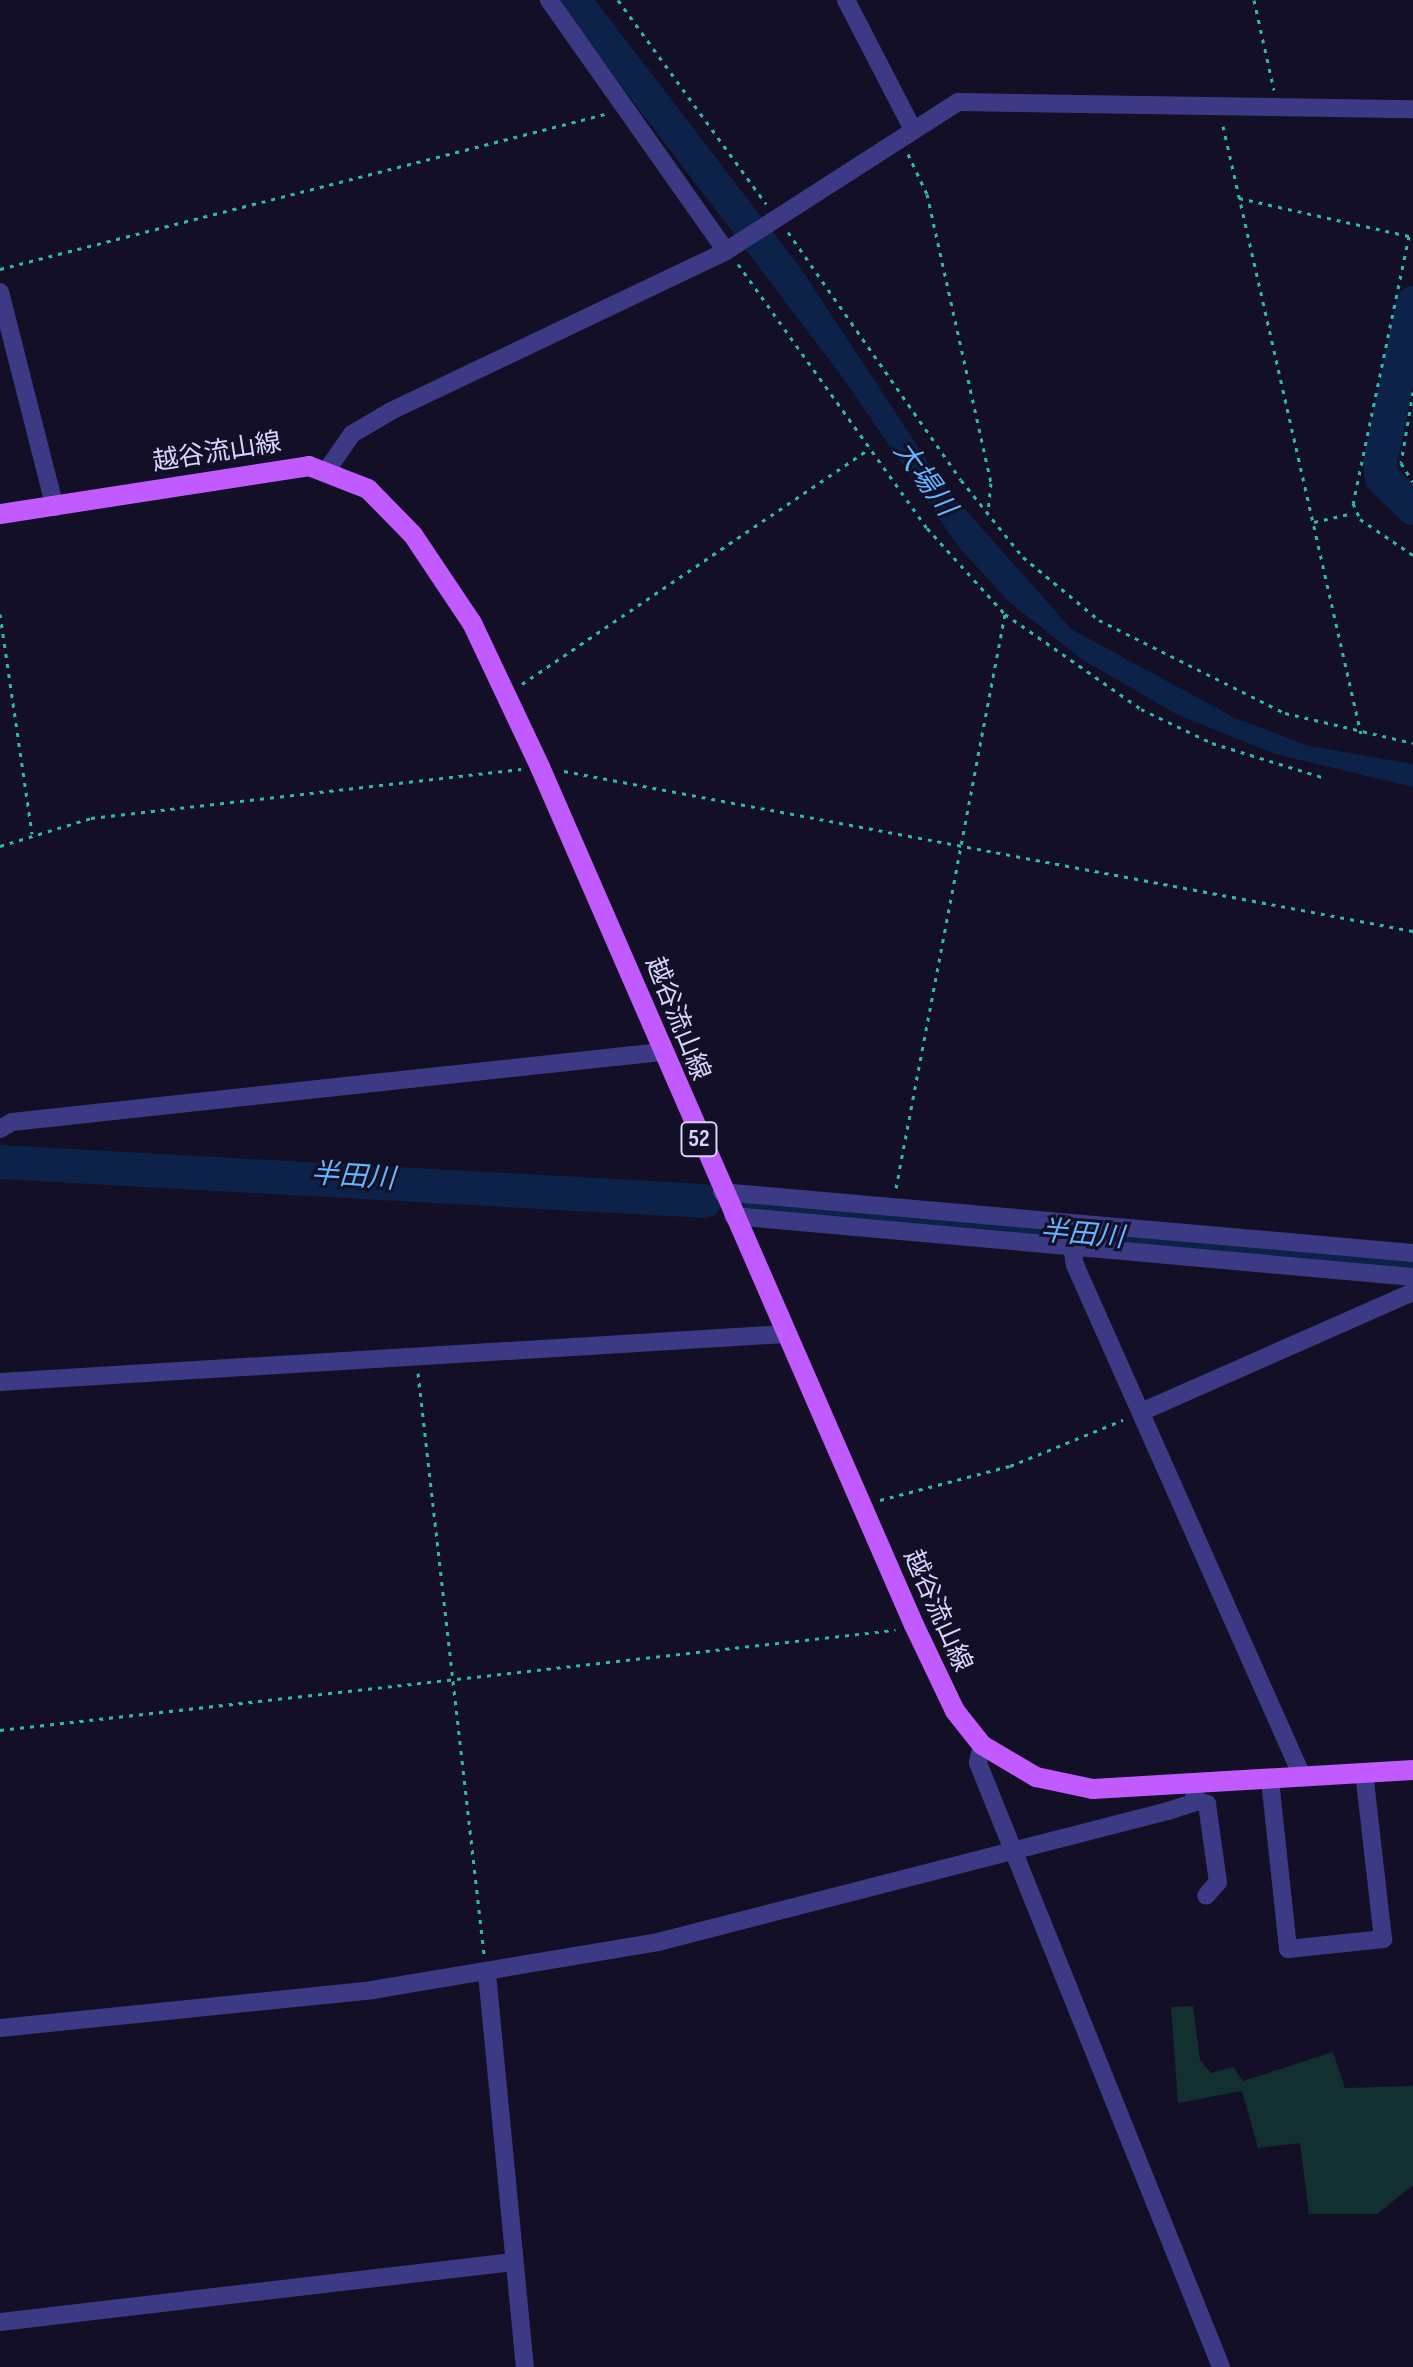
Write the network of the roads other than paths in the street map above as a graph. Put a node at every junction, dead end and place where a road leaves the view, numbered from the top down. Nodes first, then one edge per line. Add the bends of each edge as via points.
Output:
1 (549, 0) edge
2 (846, 0) edge
3 (1413, 109) edge
4 (906, 132) junction
5 (730, 248) junction
6 (0, 292) edge
7 (327, 470) junction
8 (55, 507) junction
9 (0, 514) edge
10 (661, 1052) junction
11 (0, 1129) edge
12 (722, 1192) junction
13 (733, 1216) junction
14 (1071, 1234) junction
15 (1408, 1272) edge
16 (785, 1334) junction
17 (0, 1382) edge
18 (1141, 1412) junction
19 (982, 1745) junction
20 (1413, 1770) edge
21 (1364, 1773) junction
22 (1303, 1778) junction
23 (1270, 1780) junction
24 (1196, 1793) junction
25 (1017, 1849) junction
26 (1206, 1896) dead end
27 (487, 1974) junction
28 (0, 2028) edge
29 (513, 2262) junction
30 (0, 2322) edge
31 (525, 2367) edge
32 (1221, 2367) edge

1 - 5 street via 622,110
2 - 4 street
3 - 4 street via 958,102
4 - 5 street
5 - 7 street via 391,411 352,434
6 - 8 street
7 - 8 main road, 越谷流山線 / 52 via 263,468
7 - 10 main road, 越谷流山線 / 52 via 368,489 413,535 457,598 540,767
8 - 9 main road, 越谷流山線 / 52
10 - 11 street via 12,1122
10 - 12 main road, 越谷流山線 / 52
12 - 13 main road, 越谷流山線 / 52
12 - 14 street via 894,1206
13 - 14 street
13 - 16 main road, 越谷流山線 / 52
14 - 15 street
14 - 18 street
15 - 18 street
16 - 17 street
16 - 19 main road, 越谷流山線 / 52 via 955,1711
18 - 22 street
19 - 24 main road, 越谷流山線 / 52 via 1016,1768 1065,1785
19 - 25 street via 978,1763
20 - 21 main road, 越谷流山線 / 52
21 - 22 main road, 越谷流山線 / 52
21 - 23 street via 1383,1939 1288,1949
22 - 23 main road, 越谷流山線 / 52
23 - 24 main road, 越谷流山線 / 52
24 - 25 street
24 - 26 street via 1207,1804 1218,1882
25 - 27 street via 658,1942
25 - 32 street
27 - 28 street
27 - 29 street
29 - 30 street
29 - 31 street

